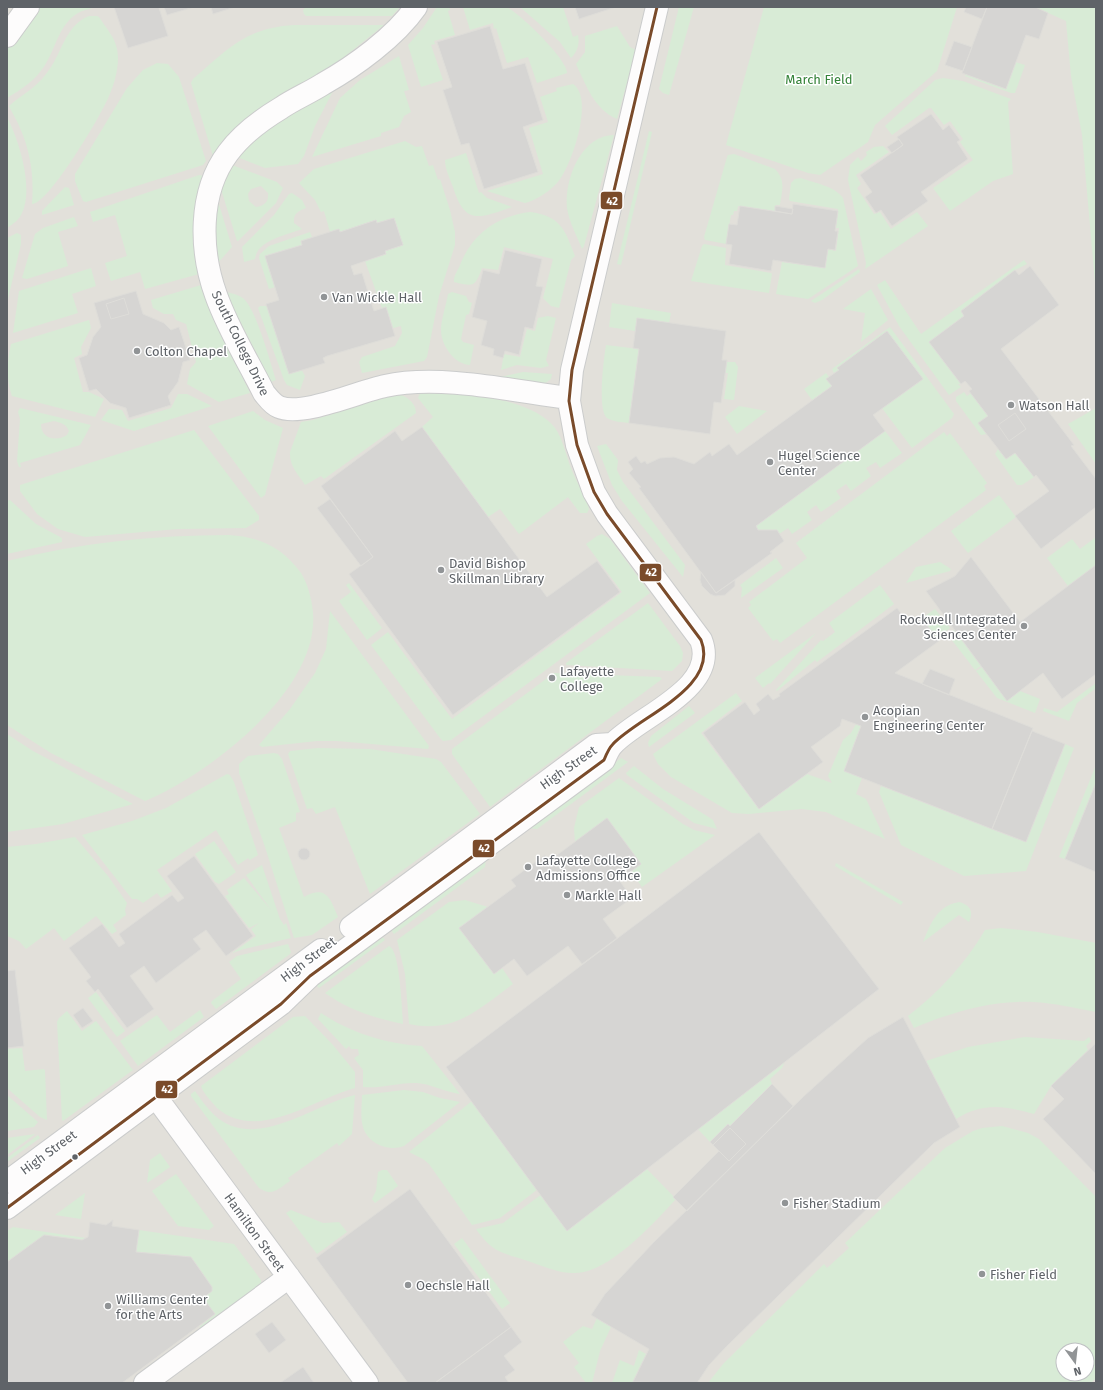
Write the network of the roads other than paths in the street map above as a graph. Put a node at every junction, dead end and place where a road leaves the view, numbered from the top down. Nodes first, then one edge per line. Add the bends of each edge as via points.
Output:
1 (28, 7) edge
2 (416, 7) edge
3 (657, 7) edge
4 (7, 36) edge
5 (569, 398) junction
6 (150, 1089) junction
7 (7, 1182) edge
8 (7, 1208) edge
9 (289, 1277) junction
10 (145, 1383) edge
11 (366, 1383) edge

1 - 4 street
2 - 5 street, South College Drive via 394,32 324,84 281,107 257,124 228,152 214,178 205,217 204,237 210,277 223,312 271,402 280,407 300,410 373,388 401,382 426,381
3 - 5 street via 588,295 572,370
5 - 6 street, High Street via 577,445 594,492 649,572 697,633 704,647 702,668 692,683 612,744 596,745
6 - 7 street, High Street
6 - 8 street, High Street
6 - 9 street, Hamilton Street
9 - 10 street
9 - 11 street, Hamilton Street

